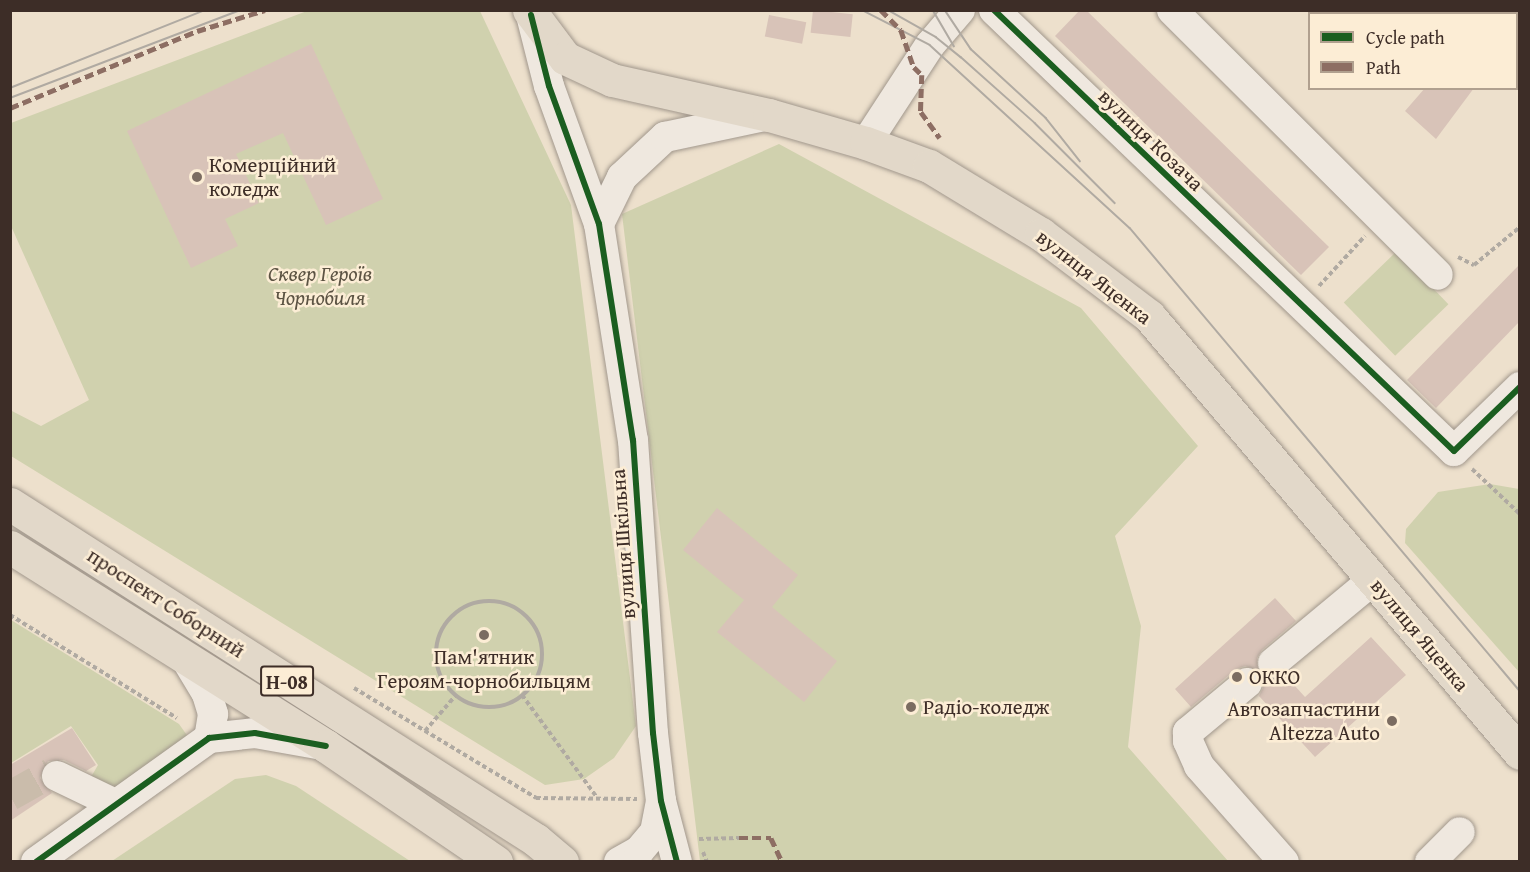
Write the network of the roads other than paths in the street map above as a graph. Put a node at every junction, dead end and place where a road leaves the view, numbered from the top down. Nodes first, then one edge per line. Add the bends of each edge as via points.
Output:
1 (960, 10) edge
2 (994, 10) edge
3 (1172, 10) edge
4 (530, 13) edge
5 (769, 115) junction
6 (866, 143) junction
7 (599, 224) junction
8 (1438, 275) dead end
9 (1520, 387) edge
10 (10, 504) edge
11 (10, 547) edge
12 (1373, 580) junction
13 (186, 659) junction
14 (1274, 663) dead end
15 (1247, 683) dead end
16 (209, 738) junction
17 (326, 746) junction
18 (1520, 753) edge
19 (57, 776) tunnel mouth
20 (661, 801) junction
21 (115, 804) junction
22 (1460, 832) dead end
23 (36, 861) edge
24 (496, 861) edge
25 (561, 861) edge
26 (619, 861) edge
27 (677, 861) edge
28 (1284, 861) edge
29 (1430, 861) edge

1 - 6 street via 924,52
2 - 9 street, вулиця Козача via 1454,452
3 - 8 street
4 - 5 main road, вулиця Яценка via 565,58 612,80
4 - 7 street, вулиця Шкільна via 549,86
5 - 6 main road, вулиця Яценка
5 - 7 street via 665,137 622,177
6 - 12 main road, вулиця Яценка via 929,166 985,198 1041,234 1149,316
7 - 20 street, вулиця Шкільна via 633,440
10 - 25 main road, проспект Соборний / Н-08 via 526,833
11 - 13 main road, проспект Соборний / Н-08
12 - 14 street
12 - 18 main road, вулиця Яценка
13 - 16 street via 213,714
13 - 17 main road, проспект Соборний / Н-08
15 - 28 street via 1188,732 1188,741 1199,766
16 - 17 street via 255,733
16 - 21 street
17 - 24 main road, проспект Соборний / Н-08
19 - 21 street
20 - 26 street, вулиця Шкільна via 655,831 639,851
20 - 27 street, вулиця Шкільна
21 - 23 street
22 - 29 street

